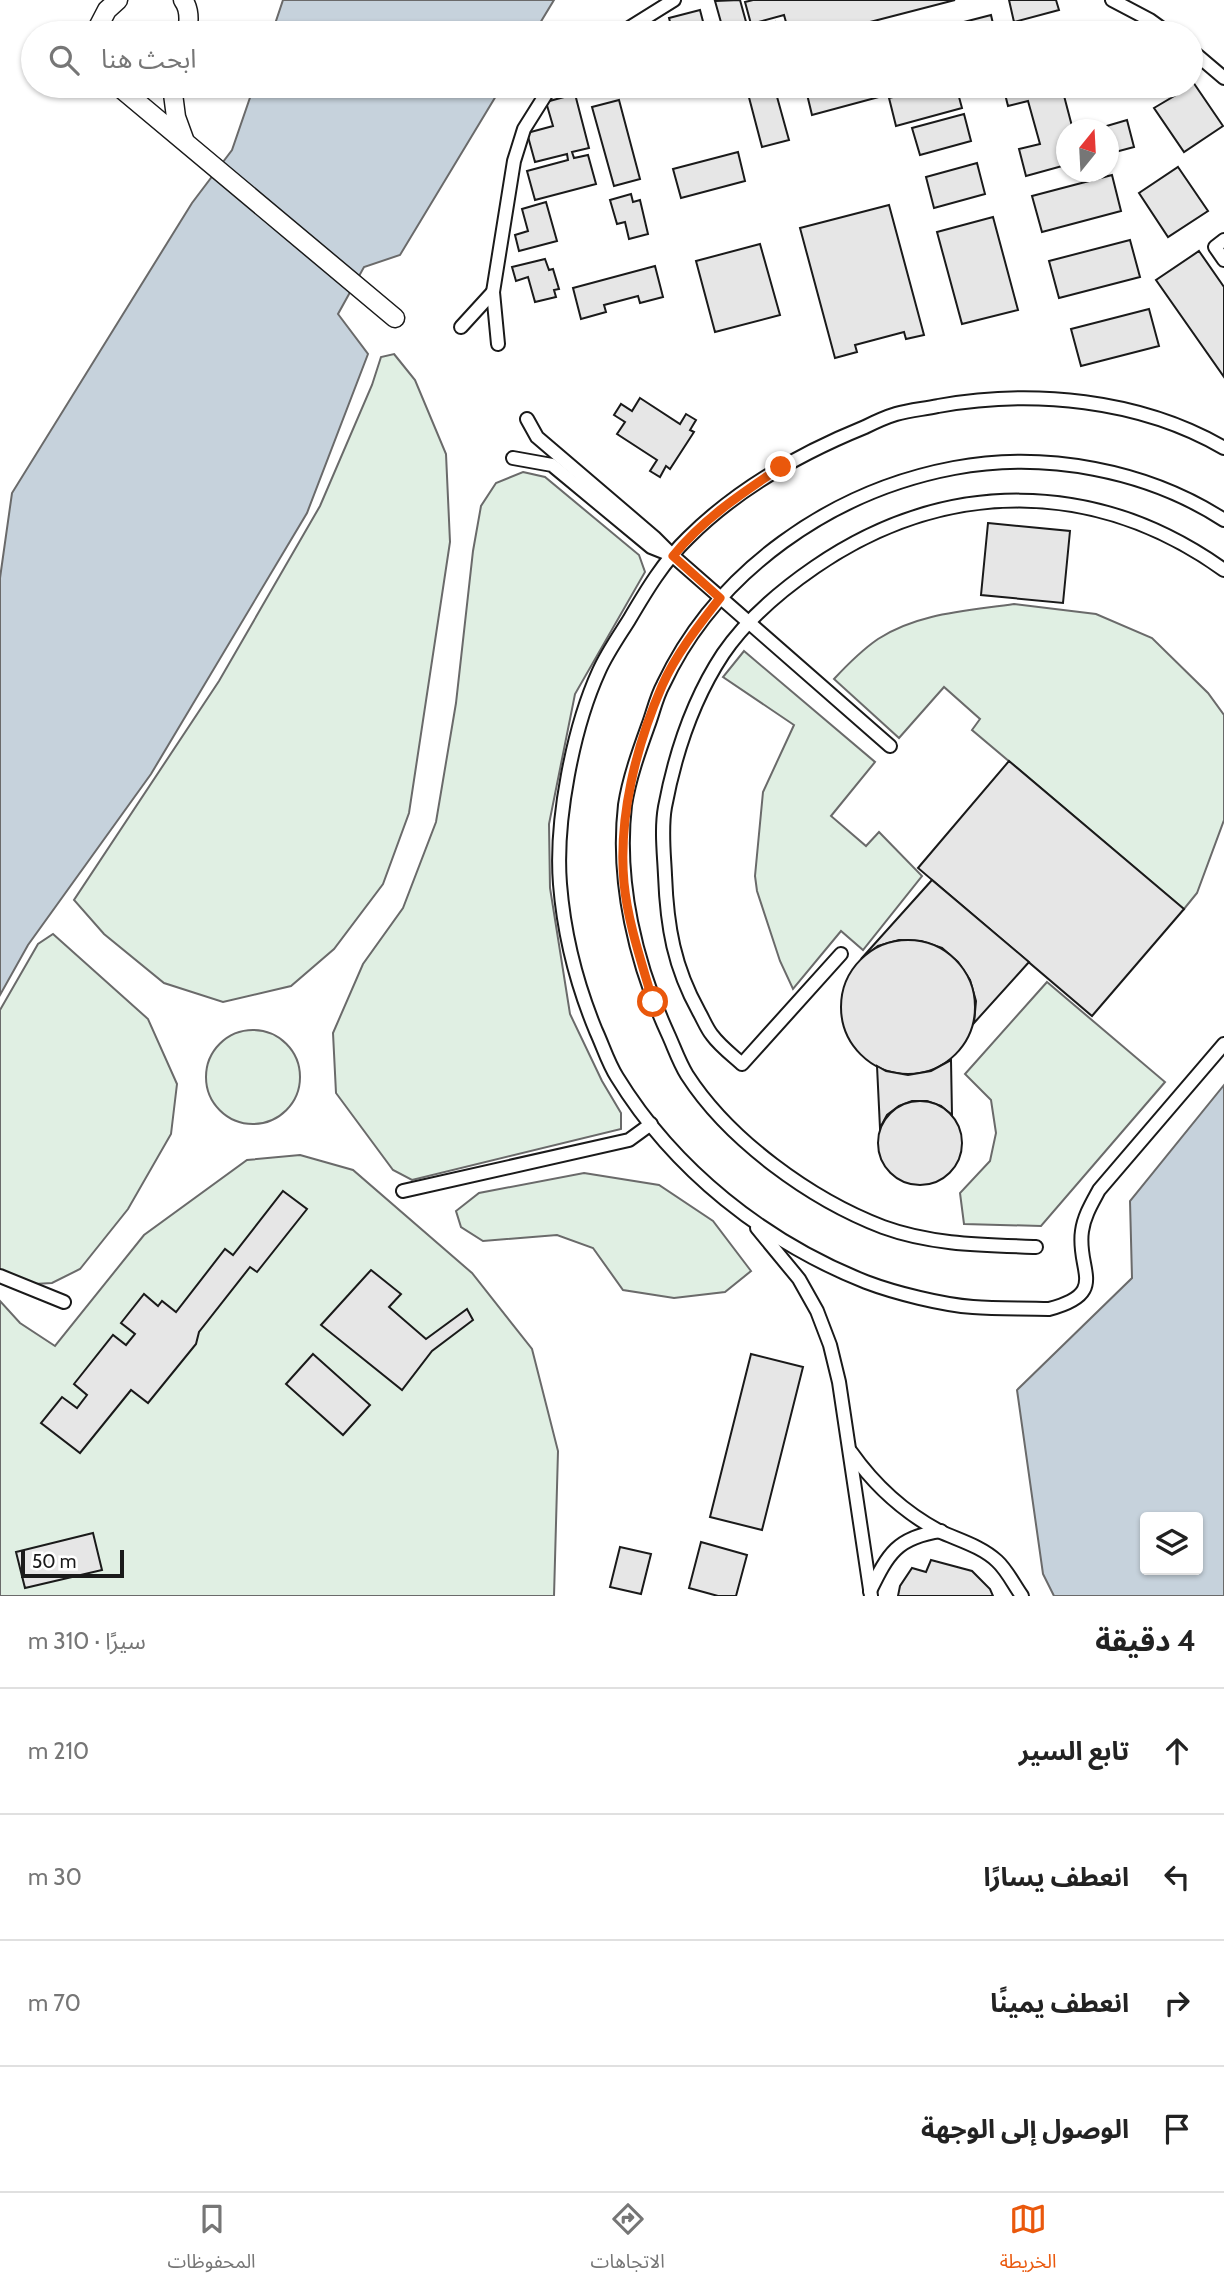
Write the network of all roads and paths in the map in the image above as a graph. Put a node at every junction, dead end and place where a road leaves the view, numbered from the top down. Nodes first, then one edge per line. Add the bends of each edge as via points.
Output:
1 (118, 0) edge
2 (183, 0) edge
3 (674, 0) edge
4 (1112, 0) edge
5 (101, 21) edge
6 (189, 21) edge
7 (640, 21) edge
8 (1151, 21) edge
9 (1203, 60) edge
10 (1224, 78) edge
11 (133, 98) edge
12 (174, 98) edge
13 (543, 98) edge
14 (186, 142) junction
15 (1224, 240) edge
16 (1224, 260) edge
17 (494, 292) junction
18 (395, 318) dead end
19 (460, 327) dead end
20 (498, 344) dead end
21 (527, 419) dead end
22 (1224, 447) edge
23 (513, 458) dead end
24 (1224, 520) edge
25 (673, 556) junction
26 (1224, 570) edge
27 (720, 598) junction
28 (748, 622) junction
29 (890, 746) dead end
30 (841, 954) dead end
31 (1224, 1044) edge
32 (651, 1124) junction
33 (403, 1191) dead end
34 (748, 1217) junction
35 (1036, 1247) dead end
36 (0, 1276) edge
37 (64, 1302) dead end
38 (849, 1449) junction
39 (941, 1531) junction
40 (870, 1593) edge
41 (1022, 1596) edge

1 - 5 street
2 - 6 street
3 - 7 street
4 - 8 street
9 - 10 street
11 - 14 street
12 - 14 street
13 - 17 street via 524,129 514,160
14 - 18 street
15 - 16 street via 1215,247
17 - 19 street
17 - 20 street
21 - 25 street via 537,437
22 - 25 street via 1168,422 1104,405 1044,399 963,401 896,414 781,467 733,500
23 - 25 street via 552,465 651,547
24 - 27 street via 1170,491 1110,473 1048,462 983,463 918,475 859,496 756,561
25 - 27 street
25 - 32 street via 600,669 580,723 562,824 560,881 569,947 589,1014 615,1075
26 - 28 street via 1166,534 1116,516 1071,505 999,500 924,513 878,531 797,579
27 - 28 street
27 - 35 street via 662,685 625,804 624,883 635,940 653,1002 686,1074 725,1122 814,1194 884,1227 953,1244
28 - 29 street
28 - 30 street via 701,694 665,808 663,839 672,944 684,984 712,1035 742,1065
31 - 34 street via 1099,1190 1082,1233 1087,1284 1061,1306 969,1307 898,1292 811,1256
32 - 33 street via 629,1140
32 - 34 street via 707,1186
34 - 38 street via 799,1279 817,1311 839,1382
36 - 37 street
38 - 39 street via 889,1498
38 - 40 street
39 - 40 street via 904,1541 888,1556
39 - 41 street via 998,1561

